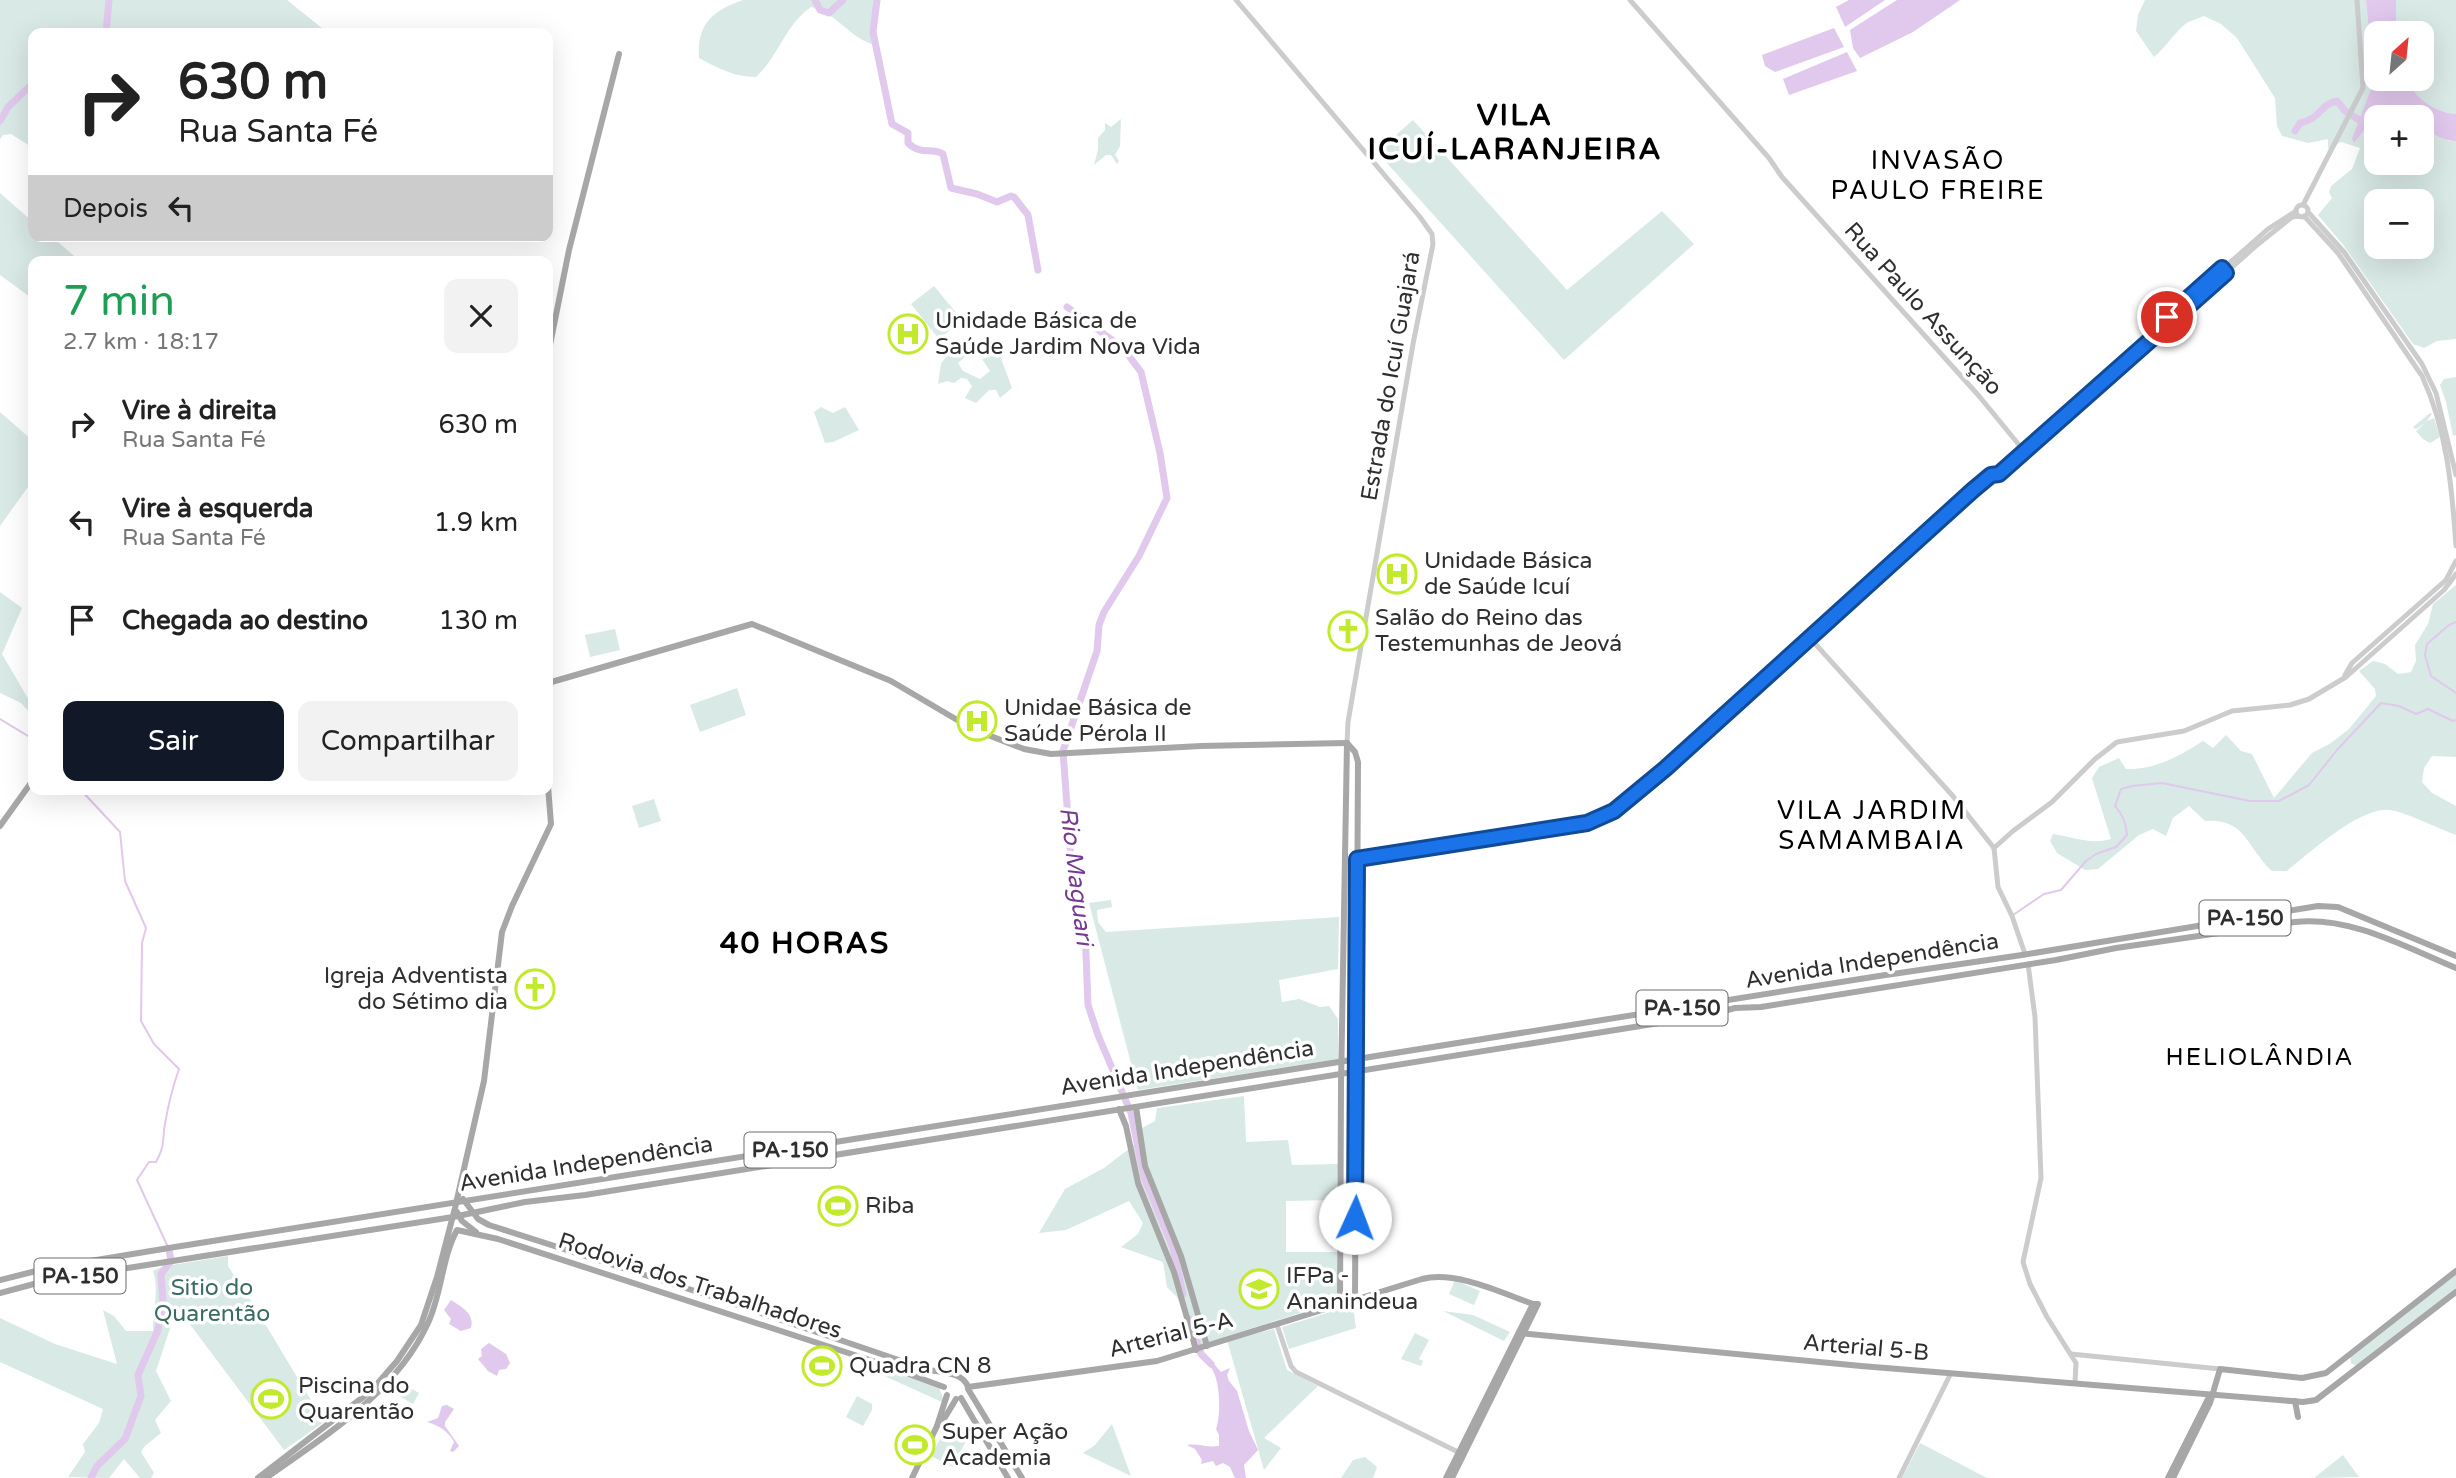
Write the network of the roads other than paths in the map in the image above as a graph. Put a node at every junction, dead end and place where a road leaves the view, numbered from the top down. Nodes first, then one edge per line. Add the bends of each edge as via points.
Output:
1 (1236, 0) edge
2 (1630, 0) edge
3 (2357, 0) edge
4 (619, 54) dead end
5 (2302, 214) junction
6 (553, 330) edge
7 (2445, 437) junction
8 (2022, 449) junction
9 (2456, 475) edge
10 (2456, 546) edge
11 (2456, 561) edge
12 (2456, 574) edge
13 (1809, 638) junction
14 (553, 682) edge
15 (2337, 683) junction
16 (1347, 743) junction
17 (1347, 755) junction
18 (1356, 757) junction
19 (28, 787) edge
20 (549, 795) edge
21 (0, 825) edge
22 (1994, 848) junction
23 (1357, 859) junction
24 (2379, 925) junction
25 (2145, 934) junction
26 (2375, 935) junction
27 (2147, 944) junction
28 (2025, 954) junction
29 (2456, 956) edge
30 (2028, 964) junction
31 (2456, 968) edge
32 (1904, 974) junction
33 (1906, 984) junction
34 (1436, 1047) junction
35 (1437, 1058) junction
36 (1356, 1060) junction
37 (1342, 1062) junction
38 (1356, 1072) junction
39 (1262, 1074) junction
40 (1341, 1074) junction
41 (1258, 1087) junction
42 (1356, 1091) junction
43 (1341, 1092) junction
44 (1136, 1107) junction
45 (1120, 1109) junction
46 (748, 1156) junction
47 (750, 1168) junction
48 (460, 1188) junction
49 (464, 1202) junction
50 (455, 1205) junction
51 (1341, 1207) junction
52 (472, 1213) junction
53 (455, 1216) junction
54 (1355, 1218) junction
55 (480, 1235) junction
56 (2456, 1271) edge
57 (12, 1277) junction
58 (0, 1281) edge
59 (15, 1288) junction
60 (0, 1292) edge
61 (2456, 1292) edge
62 (1355, 1300) junction
63 (731, 1303) junction
64 (1340, 1304) junction
65 (702, 1305) junction
66 (759, 1313) junction
67 (740, 1318) junction
68 (1277, 1325) junction
69 (1521, 1334) junction
70 (1202, 1348) junction
71 (2071, 1354) junction
72 (2220, 1369) junction
73 (1951, 1373) junction
74 (952, 1376) junction
75 (2075, 1382) junction
76 (944, 1387) junction
77 (968, 1388) junction
78 (2211, 1393) junction
79 (947, 1395) junction
80 (958, 1399) junction
81 (2295, 1401) junction
82 (2298, 1417) dead end
83 (937, 1426) junction
84 (1458, 1452) junction
85 (2184, 1452) junction
86 (258, 1478) edge
87 (266, 1478) edge
88 (912, 1478) edge
89 (1008, 1478) edge
90 (1022, 1478) edge
91 (1446, 1478) edge
92 (1452, 1478) edge
93 (1899, 1478) edge
94 (2168, 1478) edge
95 (2173, 1478) edge

1 - 16 street, Estrada do Icuí Guajará via 1428,226 1433,240
2 - 8 street, Rua Paulo Assunção
3 - 5 street via 2363,88 2303,205 2297,207
4 - 6 main road
5 - 7 street via 2338,253 2422,376
5 - 8 street via 2268,229
7 - 9 street
7 - 10 street
8 - 13 street
11 - 15 street via 2446,580 2352,663
12 - 15 street via 2445,590
13 - 22 street via 1952,795
13 - 23 street via 1666,768 1607,815 1560,828
14 - 16 main road via 752,624 891,681 959,721 1030,751 1059,754
15 - 22 street via 2300,703 2232,711 2184,731 2117,742
16 - 17 main road, Estrada do Icuí Guajará
16 - 18 main road
17 - 18 main road
17 - 37 main road, Estrada do Icuí Guajará
18 - 23 main road
19 - 21 main road
20 - 48 main road via 551,824 502,932 484,1081
22 - 28 street via 1998,887
23 - 36 main road
24 - 25 main road, Avenida Independência / PA-150 via 2329,905
24 - 26 main road
24 - 29 main road, Avenida Independência / PA-150
25 - 27 main road via 2150,939
25 - 28 main road, Avenida Independência / PA-150
26 - 27 main road, Avenida Independência / PA-150 via 2307,920
26 - 31 main road, Avenida Independência / PA-150
27 - 30 main road, Avenida Independência / PA-150
28 - 32 main road, Avenida Independência / PA-150
30 - 33 main road, Avenida Independência / PA-150
30 - 71 street via 2035,1017 2040,1178 2023,1262 2044,1311
32 - 33 main road
32 - 34 main road, Avenida Independência / PA-150
33 - 35 main road, Avenida Independência / PA-150
34 - 35 main road
34 - 36 main road, Avenida Independência / PA-150
35 - 38 main road, Avenida Independência / PA-150
36 - 37 main road, Avenida Independência / PA-150
36 - 38 main road
37 - 39 main road, Avenida Independência / PA-150
37 - 40 main road, Estrada do Icuí Guajará
38 - 40 main road, Avenida Independência / PA-150
38 - 42 main road
39 - 41 main road
39 - 46 main road, Avenida Independência / PA-150
40 - 41 main road, Avenida Independência / PA-150
40 - 43 main road, Estrada do Icuí Guajará
41 - 44 main road, Avenida Independência / PA-150
42 - 43 main road
42 - 54 main road
43 - 51 main road, Estrada do Icuí Guajará
44 - 45 main road, Avenida Independência / PA-150
44 - 70 main road via 1145,1166 1181,1256
45 - 47 main road, Avenida Independência / PA-150
45 - 70 main road via 1138,1183
46 - 47 main road
46 - 49 main road, Avenida Independência / PA-150
47 - 52 main road, Avenida Independência / PA-150
48 - 49 main road, Rodovia dos Trabalhadores
48 - 50 main road
49 - 50 main road, Avenida Independência / PA-150
49 - 52 main road, Rodovia dos Trabalhadores
50 - 53 main road
50 - 57 main road, Avenida Independência / PA-150
51 - 54 main road via 1346,1218
51 - 64 main road, Estrada do Icuí Guajará
52 - 53 main road, Avenida Independência / PA-150
52 - 63 main road, Rodovia dos Trabalhadores via 489,1224
53 - 55 main road, Rodovia dos Trabalhadores
53 - 59 main road, Avenida Independência / PA-150
53 - 86 main road via 421,1325 402,1354 358,1403
54 - 62 main road
55 - 65 main road, Rodovia dos Trabalhadores
55 - 87 main road via 456,1231 429,1321 388,1382
56 - 72 main road via 2326,1373 2302,1378
57 - 58 main road, Avenida Independência / PA-150
57 - 59 main road
58 - 60 main road
59 - 60 main road, Avenida Independência / PA-150
61 - 81 main road via 2316,1400
62 - 64 main road, Arterial 5-A
62 - 69 main road, Arterial 5-A via 1429,1277 1462,1280 1536,1304
63 - 65 main road via 724,1309
63 - 66 main road, Rodovia dos Trabalhadores
64 - 68 main road, Arterial 5-A
65 - 67 main road, Rodovia dos Trabalhadores
66 - 67 main road via 739,1309
66 - 74 main road, Rodovia dos Trabalhadores
67 - 76 main road, Rodovia dos Trabalhadores
68 - 70 main road, Arterial 5-A
68 - 84 street via 1296,1372
69 - 73 main road, Arterial 5-B
69 - 84 main road
69 - 92 main road
70 - 77 main road, Arterial 5-A via 1137,1364
71 - 72 street
71 - 75 street via 2076,1363
72 - 78 main road
73 - 75 main road, Arterial 5-B
73 - 93 street
74 - 76 main road
74 - 77 main road via 962,1376
75 - 78 main road, Arterial 5-B
76 - 79 main road
77 - 80 main road
77 - 90 main road
78 - 81 main road, Arterial 5-B
78 - 85 main road
79 - 80 main road
79 - 83 main road
80 - 83 main road
80 - 89 main road
81 - 82 main road
83 - 88 main road
84 - 91 main road
85 - 94 main road
85 - 95 main road

